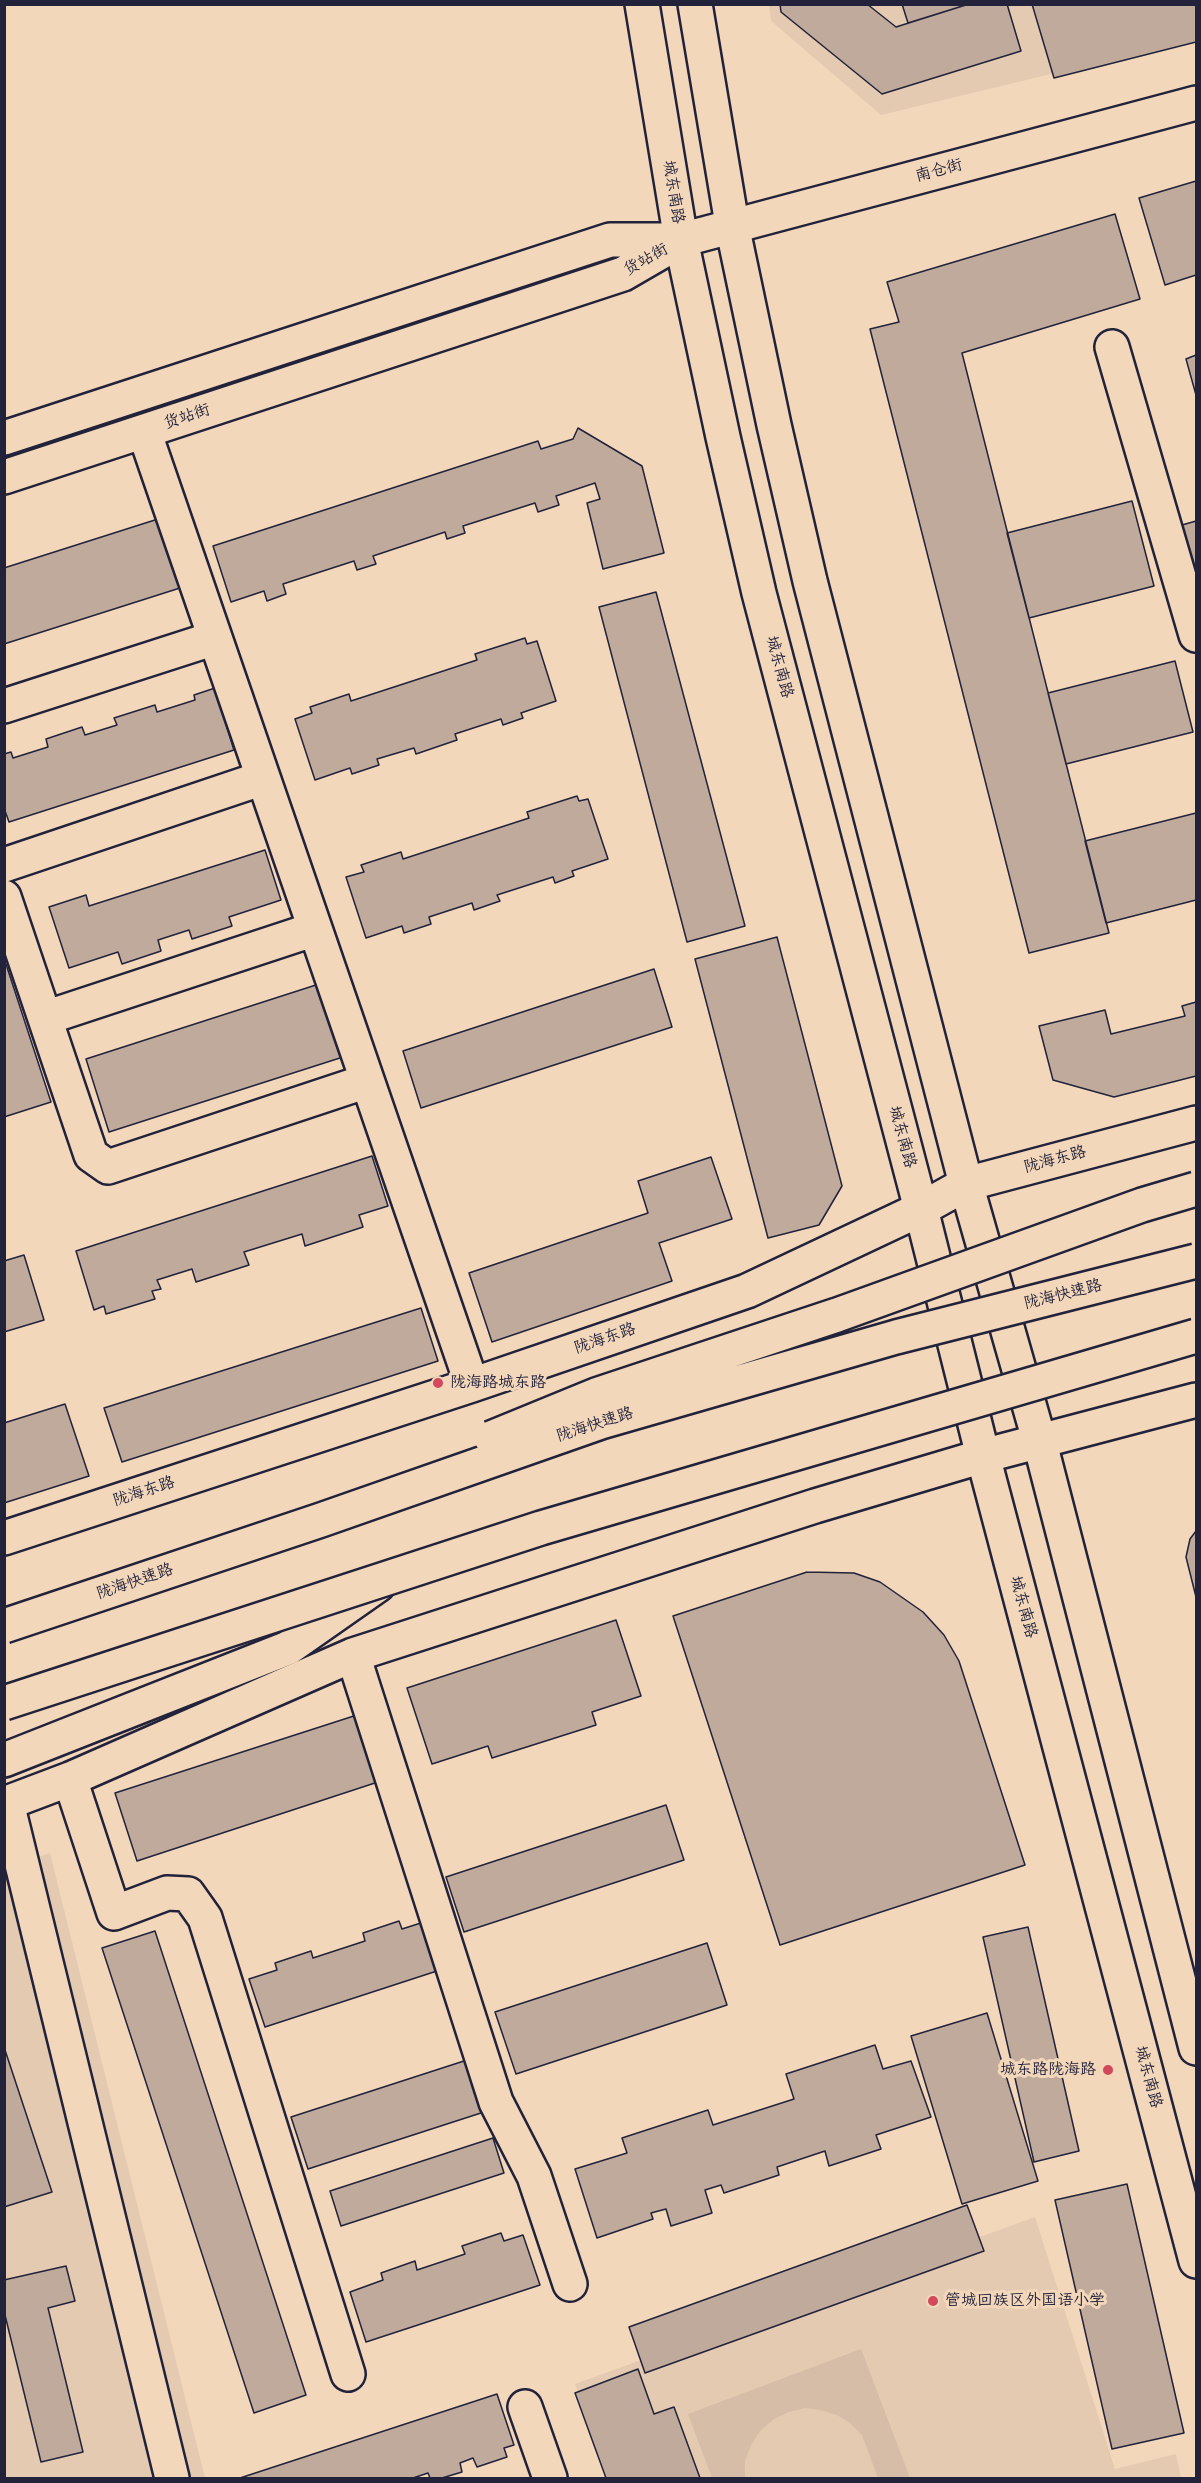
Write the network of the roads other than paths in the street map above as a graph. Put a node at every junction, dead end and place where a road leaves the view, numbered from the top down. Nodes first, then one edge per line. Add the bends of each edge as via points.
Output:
1 (642, 4) edge
2 (695, 4) edge
3 (1197, 102) edge
4 (733, 226) junction
5 (681, 240) junction
6 (1112, 346) dead end
7 (144, 431) junction
8 (4, 438) edge
9 (4, 477) edge
10 (1197, 635) edge
11 (215, 638) junction
12 (4, 706) edge
13 (263, 778) junction
14 (4, 865) edge
15 (4, 897) edge
16 (315, 928) junction
17 (45, 1018) junction
18 (367, 1081) junction
19 (1197, 1123) edge
20 (966, 1184) junction
21 (1197, 1189) edge
22 (921, 1209) junction
23 (1197, 1261) edge
24 (1197, 1336) edge
25 (472, 1385) junction
26 (1197, 1400) edge
27 (1040, 1443) junction
28 (983, 1456) junction
29 (321, 1520) junction
30 (4, 1538) edge
31 (394, 1575) junction
32 (4, 1626) edge
33 (353, 1655) junction
34 (4, 1703) edge
35 (4, 1760) edge
36 (70, 1779) junction
37 (6, 1803) edge
38 (1197, 2048) edge
39 (1197, 2261) edge
40 (570, 2284) dead end
41 (348, 2374) dead end
42 (525, 2407) dead end
43 (172, 2478) edge
44 (550, 2478) edge

1 - 5 main road, 城东南路
2 - 4 main road
3 - 4 main road, 南仓街
4 - 5 main road, 南仓街
4 - 20 main road via 810,580
5 - 7 main road, 货站街 via 623,274
5 - 8 main road, 货站街 via 610,240
5 - 22 main road, 城东南路 via 759,593
6 - 10 main road
7 - 9 main road, 货站街
7 - 11 main road
11 - 12 main road
11 - 13 main road
13 - 14 main road
13 - 16 main road
15 - 17 main road
16 - 17 main road
16 - 18 main road
17 - 18 main road via 91,1155 108,1167
18 - 25 main road
19 - 20 main road, 陇海东路
20 - 22 main road, 陇海东路
20 - 27 main road
21 - 29 main road, bridge via 1142,1205 837,1316 596,1395 433,1462
22 - 25 main road, 陇海东路 via 747,1291
22 - 28 main road, 城东南路
23 - 29 main road, 陇海快速路, bridge via 896,1337 601,1422
24 - 31 main road, bridge via 541,1527
25 - 30 main road, 陇海东路
26 - 27 main road
27 - 28 main road
27 - 38 main road
28 - 33 main road
28 - 39 main road, 城东南路
29 - 32 main road, 陇海快速路, bridge
31 - 34 main road, bridge
31 - 35 main road, bridge via 288,1648
33 - 36 main road
33 - 40 main road via 496,2102 534,2176
36 - 37 main road
36 - 41 main road via 114,1913 166,1893 188,1894 205,1918
37 - 43 main road
42 - 44 main road

